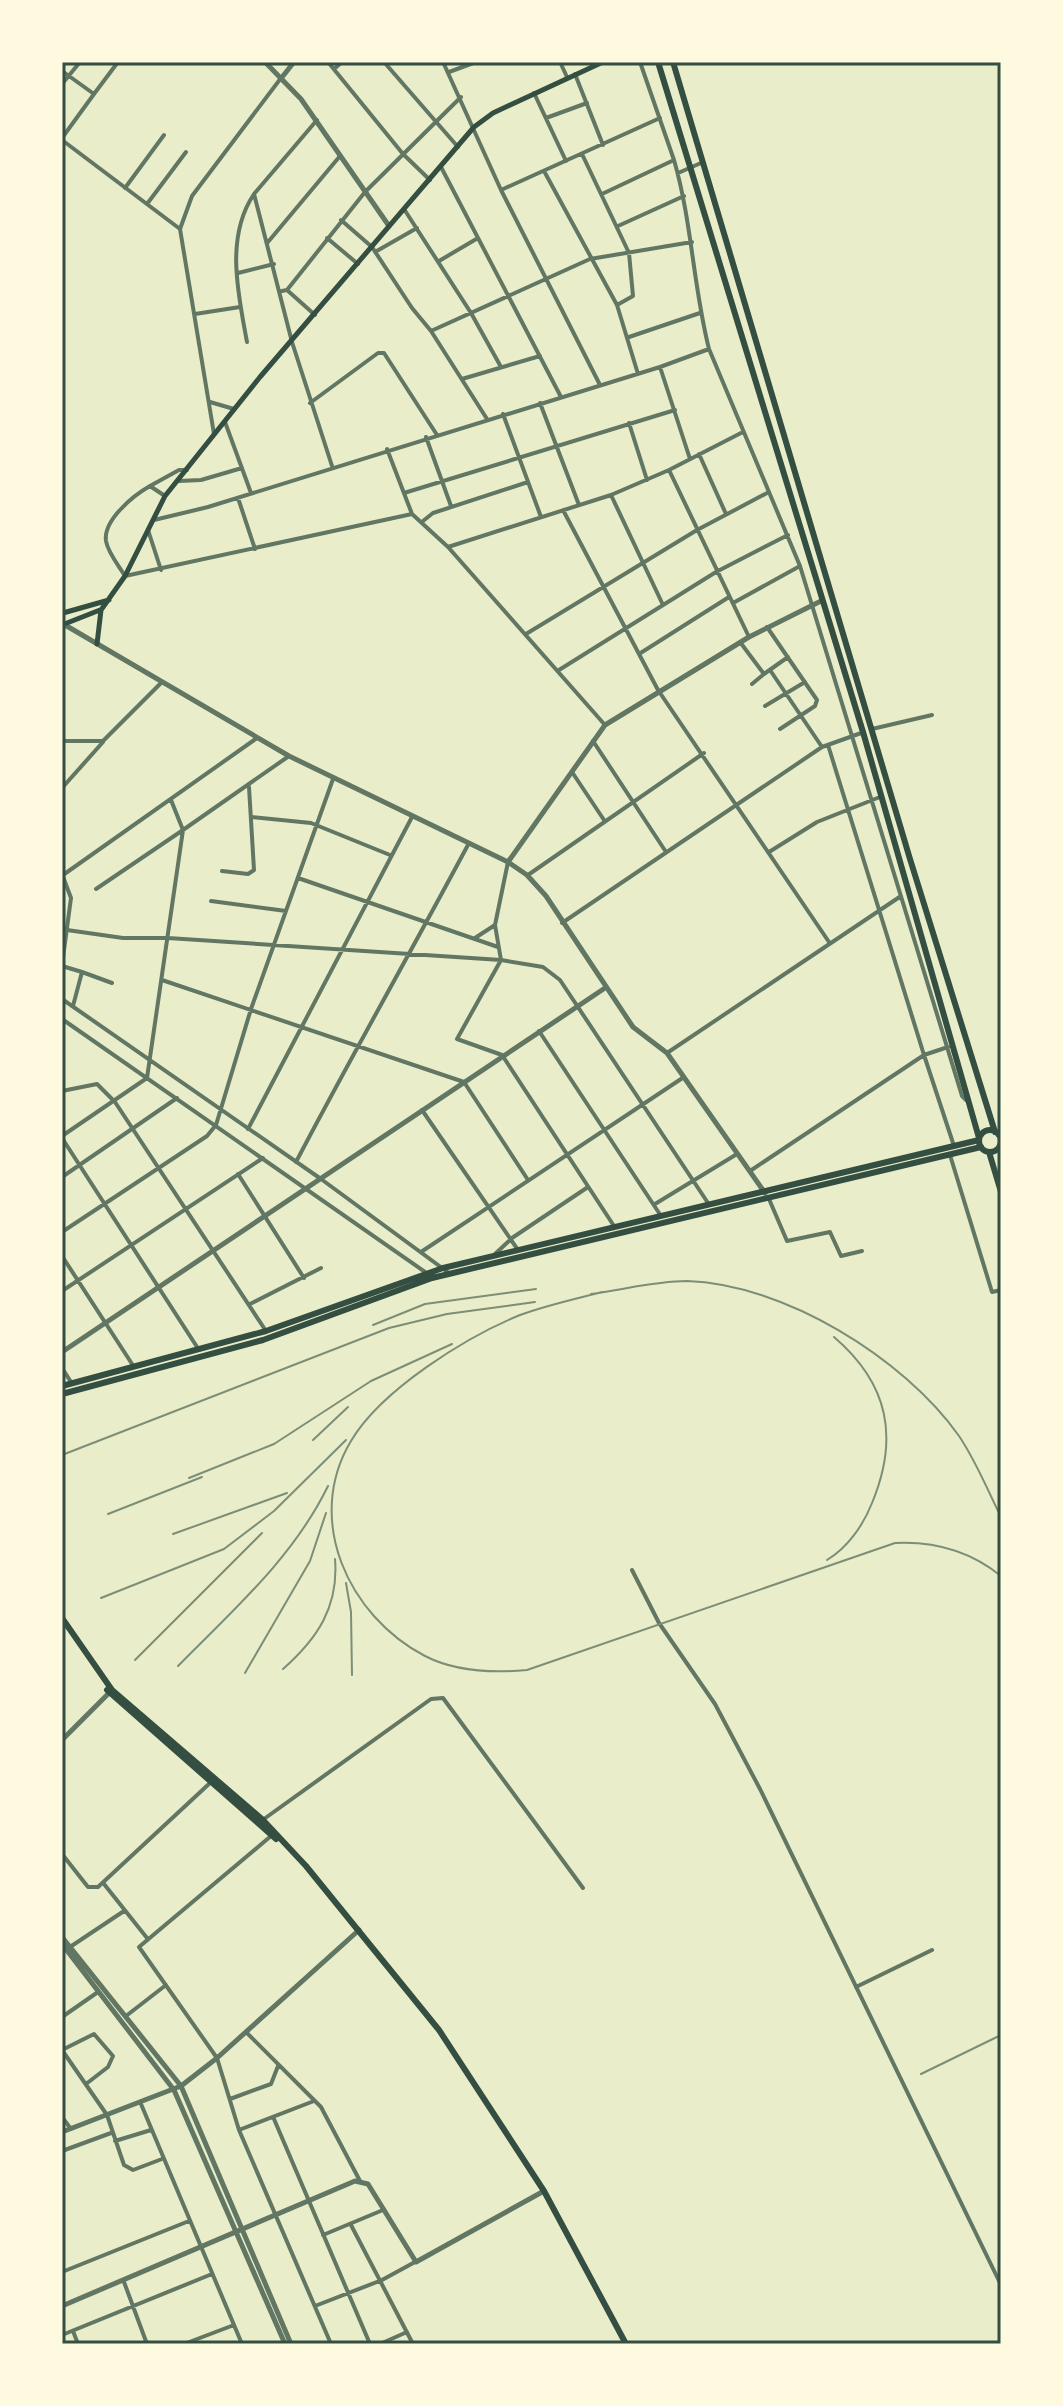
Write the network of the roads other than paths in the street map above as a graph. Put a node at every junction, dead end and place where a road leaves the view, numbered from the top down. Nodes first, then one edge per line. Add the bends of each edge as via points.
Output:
1 (80, 62) edge
2 (118, 62) edge
3 (265, 62) edge
4 (294, 62) edge
5 (328, 62) edge
6 (342, 62) edge
7 (384, 62) edge
8 (443, 62) edge
9 (476, 62) edge
10 (560, 62) edge
11 (603, 62) edge
12 (640, 62) edge
13 (658, 62) edge
14 (673, 62) edge
15 (334, 69) junction
16 (62, 71) edge
17 (449, 72) junction
18 (575, 74) junction
19 (69, 76) junction
20 (283, 76) junction
21 (567, 77) junction
22 (62, 84) edge
23 (534, 93) junction
24 (94, 94) junction
25 (461, 97) junction
26 (587, 103) junction
27 (546, 118) junction
28 (660, 118) junction
29 (317, 120) junction
30 (434, 121) junction
31 (474, 127) junction
32 (164, 135) dead end
33 (62, 139) edge
34 (603, 145) junction
35 (458, 147) junction
36 (186, 152) dead end
37 (403, 154) junction
38 (582, 154) junction
39 (340, 156) junction
40 (674, 160) junction
41 (566, 161) junction
42 (701, 163) junction
43 (441, 167) junction
44 (692, 167) junction
45 (544, 171) junction
46 (678, 173) junction
47 (430, 180) junction
48 (125, 188) junction
49 (501, 190) junction
50 (365, 192) junction
51 (254, 194) junction
52 (602, 194) junction
53 (684, 196) junction
54 (147, 204) junction
55 (404, 209) junction
56 (381, 211) junction
57 (394, 219) junction
58 (341, 220) junction
59 (389, 226) junction
60 (618, 226) junction
61 (417, 228) junction
62 (180, 229) junction
63 (327, 238) junction
64 (478, 238) junction
65 (268, 242) junction
66 (692, 242) junction
67 (374, 249) junction
68 (629, 253) junction
69 (590, 259) junction
70 (439, 262) junction
71 (274, 264) junction
72 (358, 264) junction
73 (238, 273) junction
74 (544, 279) junction
75 (284, 290) junction
76 (509, 296) junction
77 (617, 305) junction
78 (240, 307) junction
79 (471, 313) junction
80 (700, 313) junction
81 (195, 314) junction
82 (315, 315) junction
83 (431, 331) junction
84 (629, 337) junction
85 (247, 342) dead end
86 (292, 342) junction
87 (709, 349) junction
88 (540, 356) junction
89 (501, 367) junction
90 (660, 367) junction
91 (638, 374) junction
92 (462, 379) junction
93 (600, 385) junction
94 (561, 397) junction
95 (210, 402) junction
96 (310, 403) junction
97 (540, 403) junction
98 (234, 409) junction
99 (675, 410) junction
100 (503, 414) junction
101 (487, 419) junction
102 (225, 422) junction
103 (629, 423) junction
104 (741, 433) junction
105 (437, 435) junction
106 (215, 437) junction
107 (426, 437) junction
108 (555, 447) junction
109 (387, 449) junction
110 (699, 454) junction
111 (519, 458) junction
112 (690, 459) junction
113 (332, 466) junction
114 (242, 468) junction
115 (188, 470) junction
116 (669, 470) junction
117 (647, 480) junction
118 (179, 481) junction
119 (441, 482) junction
120 (528, 482) junction
121 (150, 486) junction
122 (251, 493) junction
123 (404, 493) junction
124 (767, 493) junction
125 (611, 495) junction
126 (165, 496) junction
127 (237, 497) junction
128 (579, 505) junction
129 (451, 506) junction
130 (563, 510) junction
131 (412, 514) junction
132 (726, 514) junction
133 (541, 517) junction
134 (423, 521) junction
135 (149, 524) junction
136 (697, 530) junction
137 (788, 535) junction
138 (448, 547) junction
139 (255, 549) junction
140 (644, 562) junction
141 (800, 566) junction
142 (161, 570) junction
143 (716, 572) junction
144 (125, 576) junction
145 (604, 587) junction
146 (729, 597) junction
147 (109, 600) junction
148 (821, 601) junction
149 (733, 603) junction
150 (663, 605) junction
151 (811, 607) junction
152 (101, 610) junction
153 (62, 613) edge
154 (65, 625) edge
155 (767, 627) junction
156 (627, 628) junction
157 (526, 634) junction
158 (749, 637) junction
159 (740, 642) junction
160 (97, 644) junction
161 (639, 654) junction
162 (788, 657) junction
163 (559, 670) junction
164 (770, 670) junction
165 (764, 674) junction
166 (805, 682) junction
167 (161, 683) junction
168 (752, 684) dead end
169 (658, 690) junction
170 (785, 693) junction
171 (765, 706) dead end
172 (932, 715) dead end
173 (800, 716) junction
174 (605, 725) junction
175 (780, 729) dead end
176 (867, 731) junction
177 (851, 736) junction
178 (257, 738) junction
179 (592, 739) junction
180 (62, 741) edge
181 (103, 741) junction
182 (825, 746) junction
183 (704, 753) junction
184 (289, 756) junction
185 (570, 770) junction
186 (333, 779) junction
187 (249, 787) junction
188 (62, 788) edge
189 (880, 797) junction
190 (171, 800) junction
191 (872, 800) junction
192 (632, 802) junction
193 (738, 804) junction
194 (846, 810) junction
195 (252, 817) junction
196 (412, 817) junction
197 (604, 820) junction
198 (317, 827) junction
199 (183, 830) junction
200 (469, 843) junction
201 (666, 852) junction
202 (769, 852) junction
203 (390, 855) junction
204 (508, 862) junction
205 (222, 871) dead end
206 (62, 874) edge
207 (527, 875) junction
208 (298, 878) junction
209 (64, 881) edge
210 (96, 889) dead end
211 (909, 891) junction
212 (901, 896) junction
213 (366, 900) junction
214 (211, 901) dead end
215 (286, 911) junction
216 (877, 911) junction
217 (427, 923) junction
218 (562, 923) junction
219 (495, 925) junction
220 (67, 930) junction
221 (168, 938) junction
222 (475, 938) junction
223 (829, 942) junction
224 (275, 945) junction
225 (498, 947) junction
226 (340, 950) junction
227 (411, 957) junction
228 (501, 960) junction
229 (62, 966) edge
230 (82, 972) junction
231 (162, 980) junction
232 (112, 983) dead end
233 (605, 988) junction
234 (62, 999) edge
235 (73, 1006) junction
236 (578, 1006) junction
237 (251, 1009) junction
238 (62, 1019) edge
239 (302, 1026) junction
240 (539, 1031) junction
241 (358, 1044) junction
242 (955, 1045) junction
243 (946, 1048) junction
244 (667, 1053) junction
245 (502, 1055) junction
246 (924, 1055) junction
247 (149, 1057) junction
248 (684, 1077) junction
249 (147, 1078) junction
250 (464, 1082) junction
251 (62, 1091) edge
252 (177, 1098) junction
253 (115, 1102) junction
254 (972, 1102) junction
255 (642, 1103) junction
256 (220, 1110) junction
257 (422, 1110) junction
258 (216, 1125) junction
259 (133, 1128) junction
260 (606, 1128) junction
261 (248, 1129) junction
262 (998, 1133) edge
263 (62, 1137) edge
264 (980, 1142) junction
265 (1000, 1145) edge
266 (954, 1146) junction
267 (989, 1152) junction
268 (737, 1154) junction
269 (567, 1155) junction
270 (950, 1155) junction
271 (263, 1158) junction
272 (1001, 1160) edge
273 (296, 1162) junction
274 (900, 1162) junction
275 (80, 1166) junction
276 (160, 1168) junction
277 (749, 1172) junction
278 (238, 1174) junction
279 (62, 1177) edge
280 (321, 1179) junction
281 (528, 1180) junction
282 (695, 1180) junction
283 (588, 1187) junction
284 (307, 1188) junction
285 (1001, 1192) edge
286 (766, 1194) junction
287 (708, 1203) junction
288 (655, 1204) junction
289 (103, 1205) junction
290 (489, 1206) junction
291 (187, 1208) junction
292 (265, 1214) junction
293 (661, 1216) junction
294 (616, 1231) junction
295 (62, 1232) edge
296 (512, 1238) junction
297 (130, 1245) junction
298 (214, 1249) junction
299 (518, 1250) junction
300 (862, 1251) dead end
301 (421, 1252) junction
302 (62, 1256) edge
303 (494, 1256) junction
304 (321, 1268) dead end
305 (446, 1271) junction
306 (430, 1275) junction
307 (304, 1278) junction
308 (78, 1280) junction
309 (157, 1286) junction
310 (1001, 1290) edge
311 (62, 1291) edge
312 (250, 1304) junction
313 (105, 1321) junction
314 (266, 1331) junction
315 (199, 1350) junction
316 (62, 1352) edge
317 (134, 1367) junction
318 (62, 1368) edge
319 (72, 1383) junction
320 (62, 1386) edge
321 (62, 1394) edge
322 (632, 1570) dead end
323 (62, 1618) edge
324 (62, 1625) edge
325 (111, 1691) junction
326 (62, 1740) edge
327 (213, 1780) junction
328 (261, 1821) junction
329 (274, 1833) junction
330 (63, 1857) edge
331 (104, 1884) junction
332 (583, 1888) dead end
333 (124, 1911) junction
334 (358, 1930) junction
335 (62, 1937) edge
336 (147, 1938) junction
337 (66, 1947) edge
338 (932, 1950) dead end
339 (166, 1985) junction
340 (856, 1987) junction
341 (101, 1990) junction
342 (62, 2017) edge
343 (124, 2018) junction
344 (245, 2031) junction
345 (62, 2050) edge
346 (217, 2058) junction
347 (278, 2066) junction
348 (86, 2084) junction
349 (181, 2086) junction
350 (174, 2090) junction
351 (230, 2099) junction
352 (314, 2101) junction
353 (141, 2104) junction
354 (107, 2115) junction
355 (62, 2117) edge
356 (274, 2119) junction
357 (71, 2129) junction
358 (151, 2130) junction
359 (239, 2130) junction
360 (62, 2132) edge
361 (111, 2133) junction
362 (114, 2141) junction
363 (62, 2151) edge
364 (162, 2159) junction
365 (360, 2181) junction
366 (542, 2192) junction
367 (307, 2199) junction
368 (383, 2210) junction
369 (276, 2213) junction
370 (189, 2221) junction
371 (351, 2225) junction
372 (238, 2229) junction
373 (323, 2235) junction
374 (201, 2247) junction
375 (416, 2262) junction
376 (62, 2272) edge
377 (212, 2274) junction
378 (382, 2280) junction
379 (124, 2282) junction
380 (1001, 2285) edge
381 (348, 2294) junction
382 (62, 2306) edge
383 (315, 2306) junction
384 (133, 2307) junction
385 (234, 2325) junction
386 (73, 2331) junction
387 (407, 2332) junction
388 (62, 2335) edge
389 (78, 2344) edge
390 (147, 2344) edge
391 (184, 2344) edge
392 (242, 2344) edge
393 (285, 2344) edge
394 (291, 2344) edge
395 (331, 2344) edge
396 (370, 2344) edge
397 (380, 2344) edge
398 (413, 2344) edge
399 (622, 2344) edge

1 - 19 street
2 - 24 street
3 - 20 street
4 - 20 street
5 - 15 street
6 - 15 street
7 - 30 street
8 - 17 street
9 - 17 street
10 - 21 street
11 - 18 main road
12 - 28 street
13 - 44 main road
14 - 42 main road
15 - 37 street
16 - 19 street
17 - 25 street
18 - 21 main road
18 - 26 street
19 - 22 street
19 - 24 street
20 - 29 street
20 - 62 street via 192,196
21 - 23 main road
23 - 27 street
23 - 31 main road
24 - 33 street
25 - 30 street
25 - 31 street
26 - 27 street
26 - 34 street
27 - 41 street
28 - 34 street
28 - 40 street
29 - 39 street
29 - 51 street
30 - 35 street
30 - 37 street
31 - 35 main road
31 - 49 street
32 - 48 street
33 - 48 street
34 - 38 street
35 - 43 main road
36 - 54 street
37 - 47 street
37 - 50 street
38 - 41 street
38 - 52 street
39 - 50 street
39 - 65 street
40 - 46 street
40 - 52 street
41 - 45 street
42 - 44 street
42 - 176 main road
43 - 47 main road
43 - 64 street
44 - 46 street
44 - 148 main road
45 - 49 street
45 - 69 street
46 - 53 street
47 - 55 main road
48 - 54 street
49 - 74 street
50 - 56 street
50 - 58 street
51 - 65 street
51 - 73 street via 237,230
52 - 60 street
53 - 60 street
53 - 66 street
54 - 62 street
55 - 57 main road
55 - 61 street
56 - 57 street
56 - 59 street
57 - 59 main road
58 - 63 street
58 - 67 street
59 - 67 main road
60 - 68 street
61 - 67 street
61 - 70 street
62 - 81 street
63 - 72 street
63 - 75 street
64 - 70 street
64 - 76 street
65 - 71 street
66 - 68 street
66 - 80 street
67 - 72 main road
67 - 83 street
68 - 69 street
68 - 77 street via 633,296
69 - 74 street
69 - 77 street
70 - 79 street
71 - 73 street
71 - 75 street
72 - 82 main road
73 - 78 street
74 - 76 street
74 - 93 street
75 - 82 street
75 - 86 street
76 - 79 street
76 - 88 street
77 - 84 street
78 - 81 street
78 - 85 street
79 - 83 street
79 - 89 street
80 - 84 street
80 - 87 street
81 - 95 street
82 - 86 main road
83 - 92 street
84 - 91 street
86 - 96 street
86 - 98 main road
87 - 90 street
87 - 104 street
88 - 89 street
88 - 94 street
89 - 92 street
90 - 91 street
90 - 99 street
91 - 93 street
92 - 101 street
93 - 94 street
94 - 97 street
95 - 98 street
95 - 106 street
96 - 105 street via 384,353
96 - 113 street
97 - 100 street
97 - 108 street
98 - 102 main road
99 - 103 street
99 - 112 street
100 - 101 street
100 - 111 street
101 - 105 street
102 - 106 main road
102 - 114 street
103 - 108 street
103 - 117 street
104 - 110 street
104 - 124 street
105 - 107 street
106 - 115 main road
107 - 109 street
107 - 119 street
108 - 111 street
108 - 128 street
109 - 113 street
109 - 123 street
110 - 112 street
110 - 132 street
111 - 119 street
111 - 120 street
112 - 116 street
113 - 122 street
114 - 118 street
114 - 122 street
115 - 118 main road
115 - 121 street
116 - 117 street
116 - 136 street
117 - 125 street
118 - 126 main road
119 - 123 street
119 - 129 street
120 - 129 street
120 - 133 street
121 - 126 street
121 - 144 street via 128,502 107,534
122 - 127 street
123 - 131 street
124 - 132 street
124 - 137 street
125 - 128 street
125 - 140 street
126 - 135 main road
127 - 135 street
127 - 139 street
128 - 130 street
129 - 134 street
130 - 133 street
130 - 145 street
131 - 134 street
131 - 139 street
132 - 136 street
133 - 138 street
134 - 138 street
135 - 142 street
135 - 144 main road
136 - 140 street
136 - 143 street
137 - 141 street
137 - 143 street
138 - 157 street
139 - 142 street
140 - 145 street
140 - 150 street
141 - 149 street
141 - 151 street
142 - 144 street
143 - 146 street
143 - 150 street
144 - 147 main road
145 - 156 street
145 - 157 street
146 - 149 street
146 - 161 street
147 - 152 main road
147 - 153 main road
148 - 151 street
148 - 176 main road
149 - 158 street
150 - 156 street
151 - 155 street
151 - 177 street
152 - 154 main road
152 - 160 main road
153 - 154 main road
154 - 160 street
155 - 158 street
155 - 162 street
156 - 161 street
156 - 163 street
157 - 163 street
158 - 159 street
159 - 165 street
159 - 169 street
160 - 167 street
161 - 169 street
162 - 164 street
162 - 166 street
163 - 174 street
164 - 165 street
164 - 170 street
165 - 168 street
166 - 170 street
166 - 173 street via 817,704
167 - 178 street
167 - 181 street
169 - 174 street
169 - 183 street
170 - 171 street
170 - 173 street
172 - 176 street
173 - 175 street
173 - 182 street
174 - 179 street
176 - 177 street
176 - 189 main road
176 - 262 main road
177 - 182 street
177 - 191 street
178 - 184 street
178 - 190 street
179 - 185 street
179 - 192 street
180 - 181 street
181 - 188 street
182 - 193 street
182 - 194 street
183 - 192 street
183 - 193 street
184 - 186 street
184 - 187 street
185 - 197 street
185 - 204 street
186 - 196 street
186 - 198 street
187 - 195 street
187 - 199 street
189 - 191 street
189 - 211 main road
190 - 199 street
190 - 206 street
191 - 194 street
191 - 212 street
192 - 197 street
192 - 201 street
193 - 201 street
193 - 202 street
194 - 202 street
194 - 216 street
195 - 198 street
195 - 205 street via 254,872
196 - 200 street
196 - 203 street
197 - 207 street
198 - 203 street
198 - 208 street
199 - 210 street
199 - 221 street
200 - 204 street
200 - 217 street
201 - 218 street
202 - 223 street
203 - 213 street
204 - 207 street
204 - 219 street
206 - 209 street
207 - 218 street
208 - 213 street
208 - 215 street
209 - 220 street via 71,898
211 - 212 street
211 - 242 main road
212 - 216 street
212 - 243 street
213 - 217 street
213 - 226 street
214 - 215 street
215 - 224 street
216 - 223 street
216 - 246 street
217 - 222 street
217 - 227 street
218 - 233 street
219 - 222 street
219 - 225 street
220 - 221 street
220 - 229 street
221 - 224 street
221 - 231 street
222 - 225 street
223 - 244 street
224 - 226 street
224 - 237 street
225 - 228 street
226 - 227 street
226 - 239 street
227 - 228 street
227 - 241 street
228 - 236 street via 552,972
228 - 245 street via 457,1039
229 - 230 street
230 - 232 street
230 - 235 street
231 - 237 street
231 - 247 street
233 - 236 street
233 - 244 street via 637,1032
234 - 235 street
235 - 247 street
236 - 240 street
236 - 255 street
237 - 239 street
237 - 256 street
238 - 249 street
239 - 241 street
239 - 261 street
240 - 245 street
240 - 260 street
241 - 250 street
241 - 273 street
242 - 243 street
242 - 254 main road
243 - 246 street
243 - 254 street via 962,1096
244 - 248 street
245 - 250 street
245 - 269 street
246 - 266 street
246 - 277 street
247 - 249 street
247 - 256 street
248 - 255 street
248 - 268 street
249 - 252 street
249 - 253 street
250 - 257 street
250 - 281 street
251 - 253 street via 97,1084
252 - 258 street
252 - 259 street
253 - 259 street
253 - 263 street
254 - 264 main road
255 - 260 street
255 - 282 street
256 - 258 street
256 - 261 street
257 - 280 street
257 - 290 street
258 - 271 street
258 - 276 street
259 - 275 street
259 - 276 street
260 - 269 street
260 - 288 street
261 - 273 street
262 - 264 main road via 986,1131
262 - 265 main road
263 - 275 street
264 - 266 main road
264 - 267 main road
264 - 270 main road
265 - 267 main road
265 - 272 main road
266 - 274 main road
267 - 285 main road
268 - 277 street
268 - 282 street
269 - 281 street
269 - 283 street
270 - 274 main road
270 - 310 street via 992,1292
271 - 278 street
271 - 284 street
273 - 280 street
274 - 286 main road
275 - 279 street
275 - 289 street
276 - 289 street
276 - 291 street
277 - 286 street
278 - 291 street
278 - 292 street
280 - 284 street
280 - 301 street
281 - 290 street
282 - 287 street
282 - 288 street
283 - 294 street
283 - 296 street
284 - 292 street
284 - 306 street
286 - 287 main road
286 - 294 main road
286 - 300 street via 786,1241 830,1232 840,1256
287 - 293 main road
288 - 293 street
289 - 295 street
289 - 297 street
290 - 296 street
290 - 301 street
291 - 297 street
291 - 298 street
292 - 298 street
292 - 307 street
293 - 294 main road
294 - 299 main road
294 - 305 main road
296 - 299 street
296 - 303 street
297 - 308 street
297 - 309 street
298 - 309 street
298 - 312 street
299 - 303 main road
301 - 305 street
302 - 308 street
303 - 305 main road
304 - 307 street
305 - 306 main road
306 - 314 main road
306 - 321 main road via 257,1342
307 - 312 street
308 - 311 street
308 - 313 street
309 - 313 street
309 - 315 street
312 - 314 street
313 - 316 street
313 - 317 street
314 - 315 main road
315 - 317 main road
317 - 319 main road
318 - 319 street
319 - 320 main road
322 - 340 street via 659,1623 728,1727
323 - 325 main road
324 - 325 main road
325 - 326 street
325 - 327 main road
327 - 328 main road
327 - 331 street
328 - 329 main road
328 - 332 street via 431,1699 443,1698
329 - 334 main road
329 - 336 street
330 - 331 street via 88,1887
331 - 333 street
333 - 336 street
333 - 337 street
334 - 344 street
334 - 366 main road via 457,2055
335 - 337 street
336 - 339 street via 139,1947
337 - 341 street
338 - 340 street
339 - 343 street
339 - 346 street
340 - 380 street
341 - 342 street
341 - 343 street
343 - 349 street
343 - 350 street
344 - 346 street
344 - 347 street
345 - 348 street
345 - 348 street via 94,2034 113,2056 108,2067
346 - 349 street
346 - 351 street
347 - 351 street via 271,2084
347 - 352 street
348 - 354 street
349 - 350 street
349 - 372 street
350 - 353 street
350 - 372 street
351 - 359 street
352 - 356 street
352 - 365 street
353 - 354 street
353 - 358 street
354 - 357 street
354 - 361 street
355 - 357 street
356 - 359 street
356 - 367 street
357 - 360 street
358 - 362 street
358 - 364 street
359 - 369 street
361 - 362 street
361 - 363 street
362 - 364 street via 131,2169
364 - 370 street
365 - 367 street
365 - 368 street via 368,2184
366 - 375 street
366 - 399 main road
367 - 369 street
367 - 373 street
368 - 371 street
368 - 375 street
369 - 372 street
369 - 383 street
370 - 374 street
370 - 376 street
371 - 373 street
371 - 378 street
372 - 374 street
372 - 393 street
372 - 394 street
373 - 381 street
374 - 377 street
374 - 379 street
375 - 378 street
377 - 384 street
377 - 385 street
378 - 381 street
378 - 387 street
379 - 382 street
379 - 384 street
381 - 383 street
381 - 396 street
383 - 395 street
384 - 386 street
384 - 390 street
385 - 391 street
385 - 392 street
386 - 388 street
386 - 389 street
387 - 397 street
387 - 398 street

